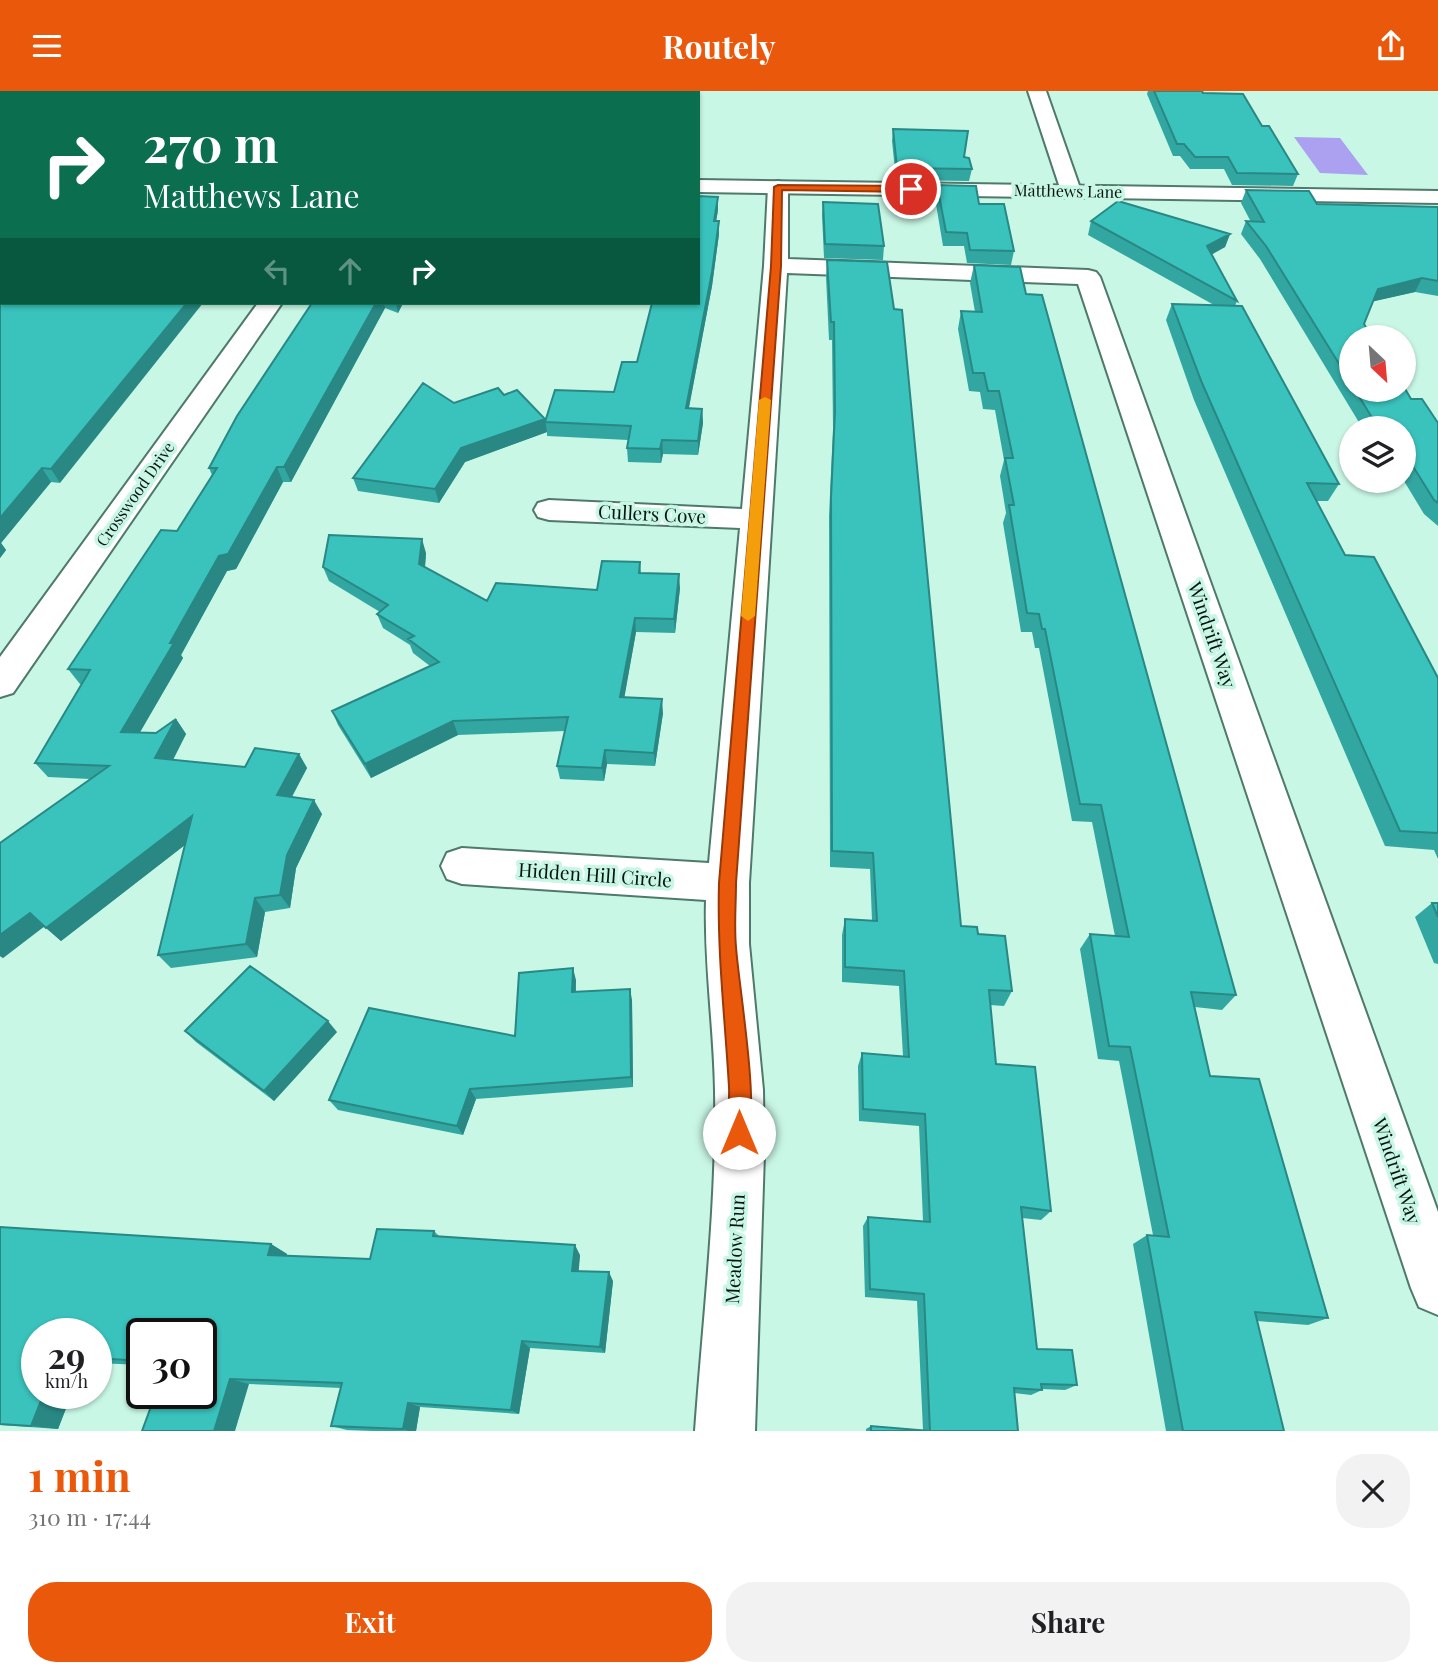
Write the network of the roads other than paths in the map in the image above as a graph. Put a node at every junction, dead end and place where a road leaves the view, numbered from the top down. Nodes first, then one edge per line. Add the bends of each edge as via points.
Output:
1 (1037, 91) edge
2 (700, 186) edge
3 (778, 187) junction
4 (1071, 191) junction
5 (1438, 197) edge
6 (776, 266) junction
7 (269, 305) edge
8 (549, 510) dead end
9 (755, 519) junction
10 (0, 684) edge
11 (461, 866) dead end
12 (728, 883) junction
13 (1438, 1288) edge
14 (725, 1431) edge

1 - 4 street
2 - 3 street, Matthews Lane
3 - 4 street, Matthews Lane
3 - 6 street, Meadow Run
4 - 5 street, Matthews Lane
6 - 9 street, Meadow Run
6 - 13 street, Windrift Way via 1088,277
7 - 10 street, Crosswood Drive
8 - 9 street, Cullers Cove
9 - 12 street, Meadow Run
11 - 12 street, Hidden Hill Circle
12 - 14 street, Meadow Run via 727,944 740,1115

